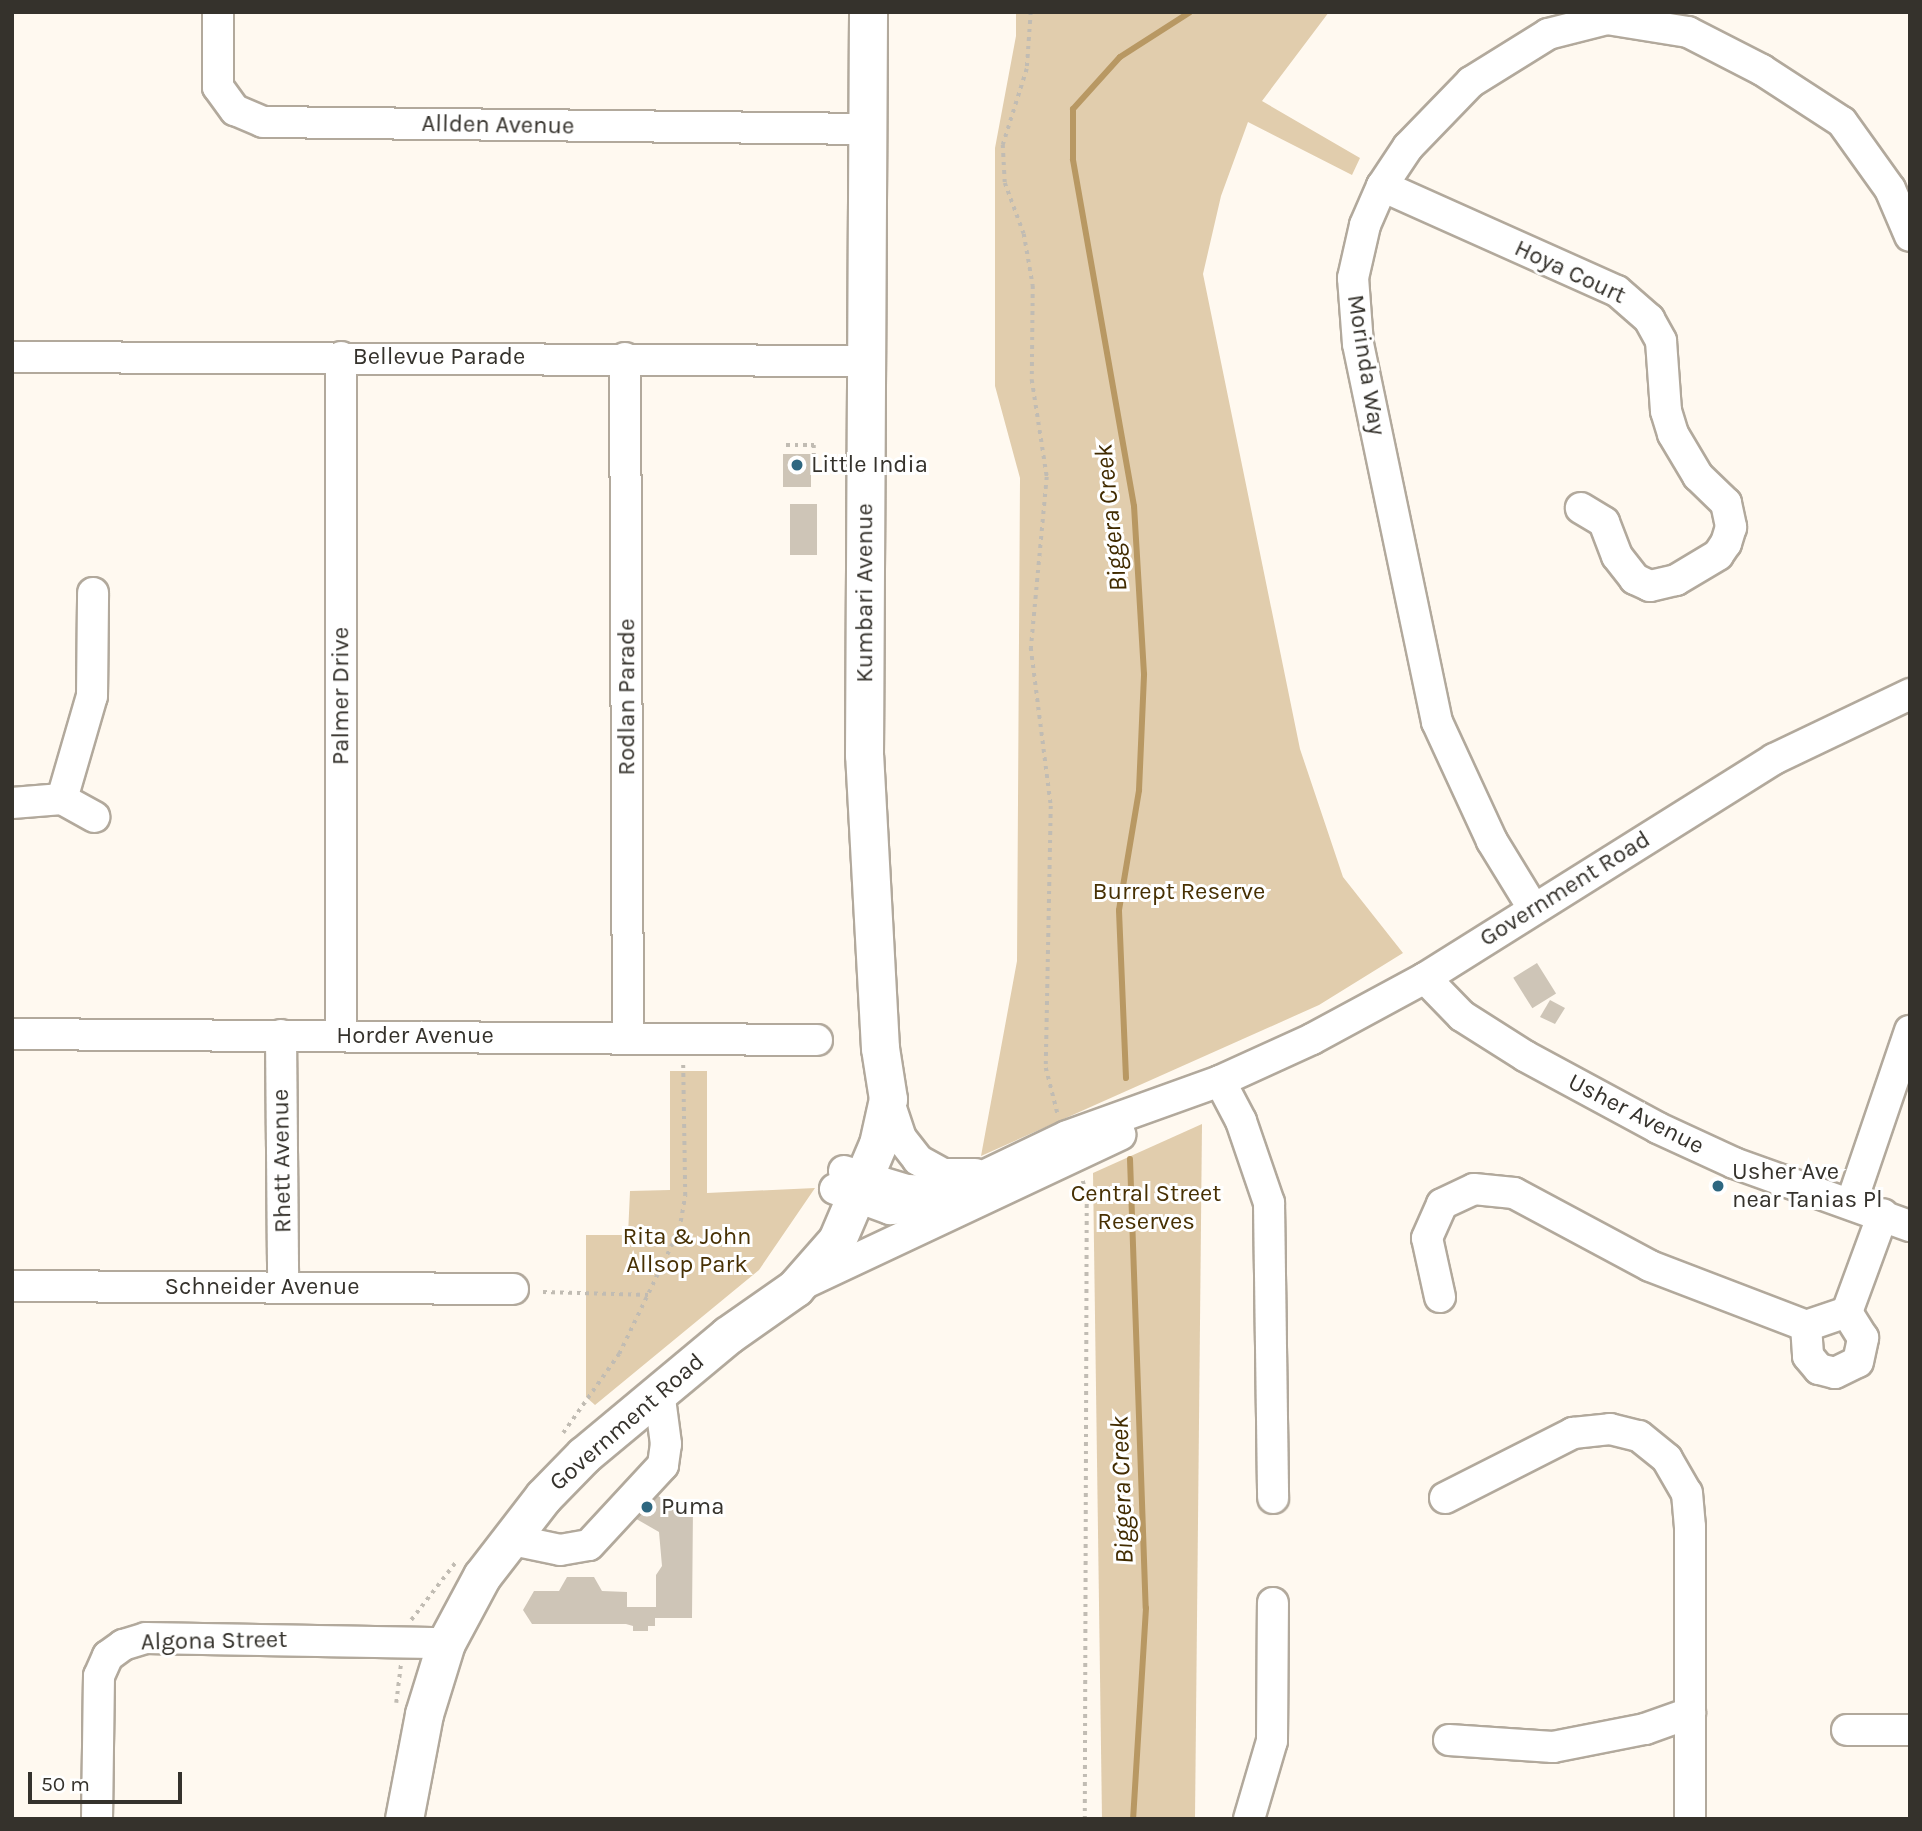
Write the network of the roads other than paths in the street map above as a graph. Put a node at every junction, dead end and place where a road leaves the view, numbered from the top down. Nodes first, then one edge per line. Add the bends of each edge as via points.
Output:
1 (218, 12) edge
2 (868, 12) edge
3 (867, 129) junction
4 (1382, 186) junction
5 (1904, 204) edge
6 (1910, 236) edge
7 (12, 357) edge
8 (341, 357) junction
9 (625, 358) junction
10 (866, 361) junction
11 (1581, 508) dead end
12 (93, 593) dead end
13 (1910, 694) edge
14 (62, 799) junction
15 (12, 803) edge
16 (94, 817) dead end
17 (1533, 908) junction
18 (1425, 978) junction
19 (1910, 1031) edge
20 (12, 1034) edge
21 (281, 1035) junction
22 (341, 1035) junction
23 (628, 1036) junction
24 (817, 1040) dead end
25 (880, 1048) junction
26 (1902, 1080) edge
27 (1220, 1081) junction
28 (888, 1099) junction
29 (1000, 1178) junction
30 (850, 1184) junction
31 (1851, 1204) junction
32 (1896, 1220) edge
33 (12, 1286) edge
34 (284, 1287) junction
35 (795, 1288) junction
36 (513, 1289) dead end
37 (1440, 1297) dead end
38 (1847, 1312) junction
39 (1806, 1326) junction
40 (729, 1335) junction
41 (659, 1391) junction
42 (1273, 1498) dead end
43 (1445, 1498) dead end
44 (508, 1539) junction
45 (1273, 1603) dead end
46 (446, 1643) junction
47 (1690, 1713) junction
48 (1847, 1730) dead end
49 (1910, 1730) edge
50 (1449, 1740) dead end
51 (97, 1819) edge
52 (404, 1819) edge
53 (1249, 1819) edge
54 (1690, 1819) edge

1 - 3 street, Allden Avenue via 218,87 235,110 263,122
2 - 3 main road, Kumbari Avenue
3 - 10 main road, Kumbari Avenue
4 - 5 street, Morinda Way via 1408,147 1471,82 1548,34 1608,19 1688,32 1774,77 1842,122
4 - 11 street, Hoya Court via 1617,291 1649,318 1661,341 1666,411 1673,435 1698,476 1726,503 1731,527 1727,542 1718,555 1676,580 1650,586 1635,579 1617,556 1604,522
4 - 17 street, Morinda Way via 1365,225 1353,278 1358,344 1425,668 1437,722 1492,841
5 - 6 street, Morinda Way
7 - 8 street, Bellevue Parade
8 - 9 street, Bellevue Parade
8 - 22 street, Palmer Drive
9 - 10 street, Bellevue Parade
9 - 23 street, Rodlan Parade
10 - 25 main road, Kumbari Avenue via 864,755
12 - 14 street via 92,696
13 - 17 street, Government Road via 1774,759
14 - 15 street
14 - 16 street
17 - 18 street, Government Road
18 - 27 street, Government Road via 1312,1039
18 - 31 street, Usher Avenue via 1462,1016 1646,1121 1734,1163
19 - 26 street
20 - 21 street, Horder Avenue
21 - 22 street, Horder Avenue
21 - 34 street, Rhett Avenue
22 - 23 street, Horder Avenue
23 - 24 street, Horder Avenue
25 - 28 main road, Kumbari Avenue
25 - 30 main road, Kumbari Avenue
26 - 31 street
27 - 29 street, Government Road
27 - 42 street via 1241,1121 1269,1203
28 - 29 street, Government Road via 901,1138 918,1160 943,1174
28 - 30 main road, Kumbari Avenue
29 - 30 street, Government Road via 935,1191
29 - 35 street, Government Road
30 - 35 main road, Government Road via 837,1240
30 - 40 main road, Government Road
31 - 32 street, Usher Avenue
32 - 38 street
33 - 34 street, Schneider Avenue
34 - 36 street, Schneider Avenue
35 - 40 main road, Government Road
37 - 39 street via 1427,1238 1442,1205 1474,1189 1514,1193 1650,1266
38 - 39 street
38 - 39 street via 1860,1330 1864,1346 1857,1362 1844,1372 1827,1372 1813,1363 1806,1347
40 - 41 main road, Government Road
41 - 44 main road, Government Road via 584,1455
41 - 44 street via 666,1444 663,1465 589,1545 560,1550
43 - 47 street via 1573,1433 1610,1429 1639,1436 1667,1459 1687,1493 1688,1504
44 - 46 main road, Government Road
45 - 53 street via 1272,1741
46 - 51 street, Algona Street via 146,1639 123,1645 108,1657 99,1676
46 - 52 main road, Government Road via 424,1714
47 - 50 street via 1645,1728 1553,1747
47 - 54 street
48 - 49 street

